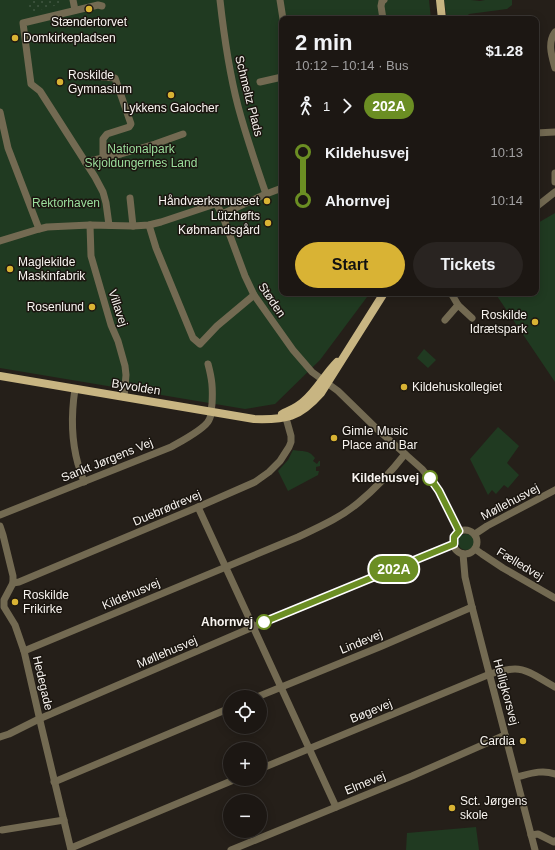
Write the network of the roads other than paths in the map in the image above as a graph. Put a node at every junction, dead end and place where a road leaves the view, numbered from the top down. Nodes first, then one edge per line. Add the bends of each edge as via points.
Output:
1 (73, 0) edge
2 (220, 0) edge
3 (280, 0) edge
4 (384, 0) edge
5 (440, 0) edge
6 (102, 6) dead end
7 (75, 10) junction
8 (283, 16) edge
9 (383, 16) edge
10 (442, 16) edge
11 (555, 32) edge
12 (555, 68) edge
13 (103, 77) dead end
14 (279, 78) edge
15 (260, 82) dead end
16 (0, 112) edge
17 (555, 132) edge
18 (539, 133) edge
19 (183, 134) dead end
20 (103, 157) junction
21 (85, 162) junction
22 (555, 173) edge
23 (555, 182) edge
24 (279, 189) edge
25 (555, 192) edge
26 (266, 194) junction
27 (130, 198) dead end
28 (539, 205) edge
29 (222, 214) junction
30 (90, 225) junction
31 (109, 225) junction
32 (149, 225) junction
33 (133, 226) junction
34 (38, 229) junction
35 (0, 241) edge
36 (254, 295) junction
37 (382, 296) edge
38 (453, 296) edge
39 (458, 305) junction
40 (472, 318) dead end
41 (445, 320) dead end
42 (208, 364) dead end
43 (0, 376) edge
44 (325, 382) junction
45 (75, 389) junction
46 (124, 397) junction
47 (211, 412) junction
48 (286, 418) junction
49 (268, 419) junction
50 (405, 454) junction
51 (84, 482) junction
52 (555, 490) edge
53 (198, 508) junction
54 (0, 515) edge
55 (0, 526) edge
56 (459, 531) junction
57 (475, 534) junction
58 (454, 544) junction
59 (476, 548) junction
60 (463, 554) junction
61 (225, 567) junction
62 (13, 583) junction
63 (555, 598) edge
64 (2, 600) edge
65 (472, 607) junction
66 (253, 627) junction
67 (24, 651) junction
68 (490, 674) junction
69 (281, 687) junction
70 (555, 687) edge
71 (267, 693) edge
72 (223, 711) edge
73 (39, 719) junction
74 (505, 735) junction
75 (0, 737) edge
76 (309, 748) junction
77 (267, 766) edge
78 (555, 774) edge
79 (516, 777) junction
80 (54, 782) junction
81 (223, 785) edge
82 (336, 807) junction
83 (64, 820) junction
84 (2, 830) dead end
85 (531, 835) junction
86 (555, 841) edge
87 (71, 849) edge
88 (232, 850) edge
89 (535, 850) edge

1 - 7 street
2 - 26 street, Schmeltz Plads via 227,56 238,106
3 - 8 street
4 - 9 street via 381,6
5 - 10 main road
6 - 7 street
7 - 21 street via 24,23 31,84 40,91
11 - 12 street via 550,43
13 - 20 street via 115,78 131,124 107,134 104,139
14 - 15 street
16 - 34 street via 8,148
17 - 18 street
19 - 20 street via 121,154
20 - 21 street
21 - 31 street via 102,192
22 - 23 street
24 - 26 street
25 - 28 street
26 - 29 street
27 - 33 street
29 - 32 street, Støden via 215,204
29 - 36 street, Støden
30 - 31 street
30 - 34 street
30 - 46 street, Villavej via 91,256 125,366
31 - 33 street
32 - 33 street
32 - 36 street via 193,338 200,344
34 - 35 street
36 - 44 street, Støden via 293,350 312,372
37 - 44 main road
38 - 39 street
39 - 40 street
39 - 41 street
42 - 47 street via 213,386
43 - 45 main road, Byvolden
44 - 48 main road, Byvolden via 313,403
44 - 49 main road, Byvolden via 295,408
44 - 50 street via 338,391
45 - 46 main road, Byvolden
45 - 51 street via 72,411 73,439
46 - 47 main road, Byvolden
47 - 49 main road, Byvolden
47 - 51 street, Sankt Jørgens Vej via 209,421 186,439
48 - 49 main road, Byvolden
48 - 53 street, Duebrødrevej via 291,442 280,461 251,484
50 - 56 street via 439,491
50 - 61 street, Kildehusvej via 372,491 349,510 298,537
51 - 54 street, Sankt Jørgens Vej
52 - 57 street, Møllehusvej
53 - 61 street
53 - 62 street, Duebrødrevej
55 - 62 street
56 - 57 street via 468,530
56 - 58 street via 454,537
57 - 59 street via 478,541
58 - 60 street
58 - 66 street, Møllehusvej
59 - 60 street via 470,553
59 - 63 street, Fælledvej via 503,568
60 - 65 street, Helligkorsvej
61 - 66 street
61 - 67 street, Kildehusvej
62 - 64 street, Hedegade
64 - 67 street, Hedegade via 15,625
65 - 68 street, Helligkorsvej
65 - 69 street, Lindevej
66 - 69 street
66 - 73 street, Møllehusvej
67 - 73 street, Hedegade
68 - 70 street, Bøgevej via 521,670
68 - 74 street, Helligkorsvej
68 - 76 street, Bøgevej
69 - 71 street, Lindevej
69 - 76 street
72 - 80 street
73 - 75 street, Møllehusvej
73 - 80 street, Hedegade
74 - 79 street, Helligkorsvej
74 - 82 street, Elmevej
76 - 77 street, Bøgevej
76 - 82 street
78 - 79 street via 543,772
79 - 85 street, Helligkorsvej
80 - 83 street, Hedegade
81 - 87 street
82 - 88 street, Elmevej
83 - 84 street
83 - 87 street, Hedegade
85 - 86 street via 538,834
85 - 89 street, Helligkorsvej

